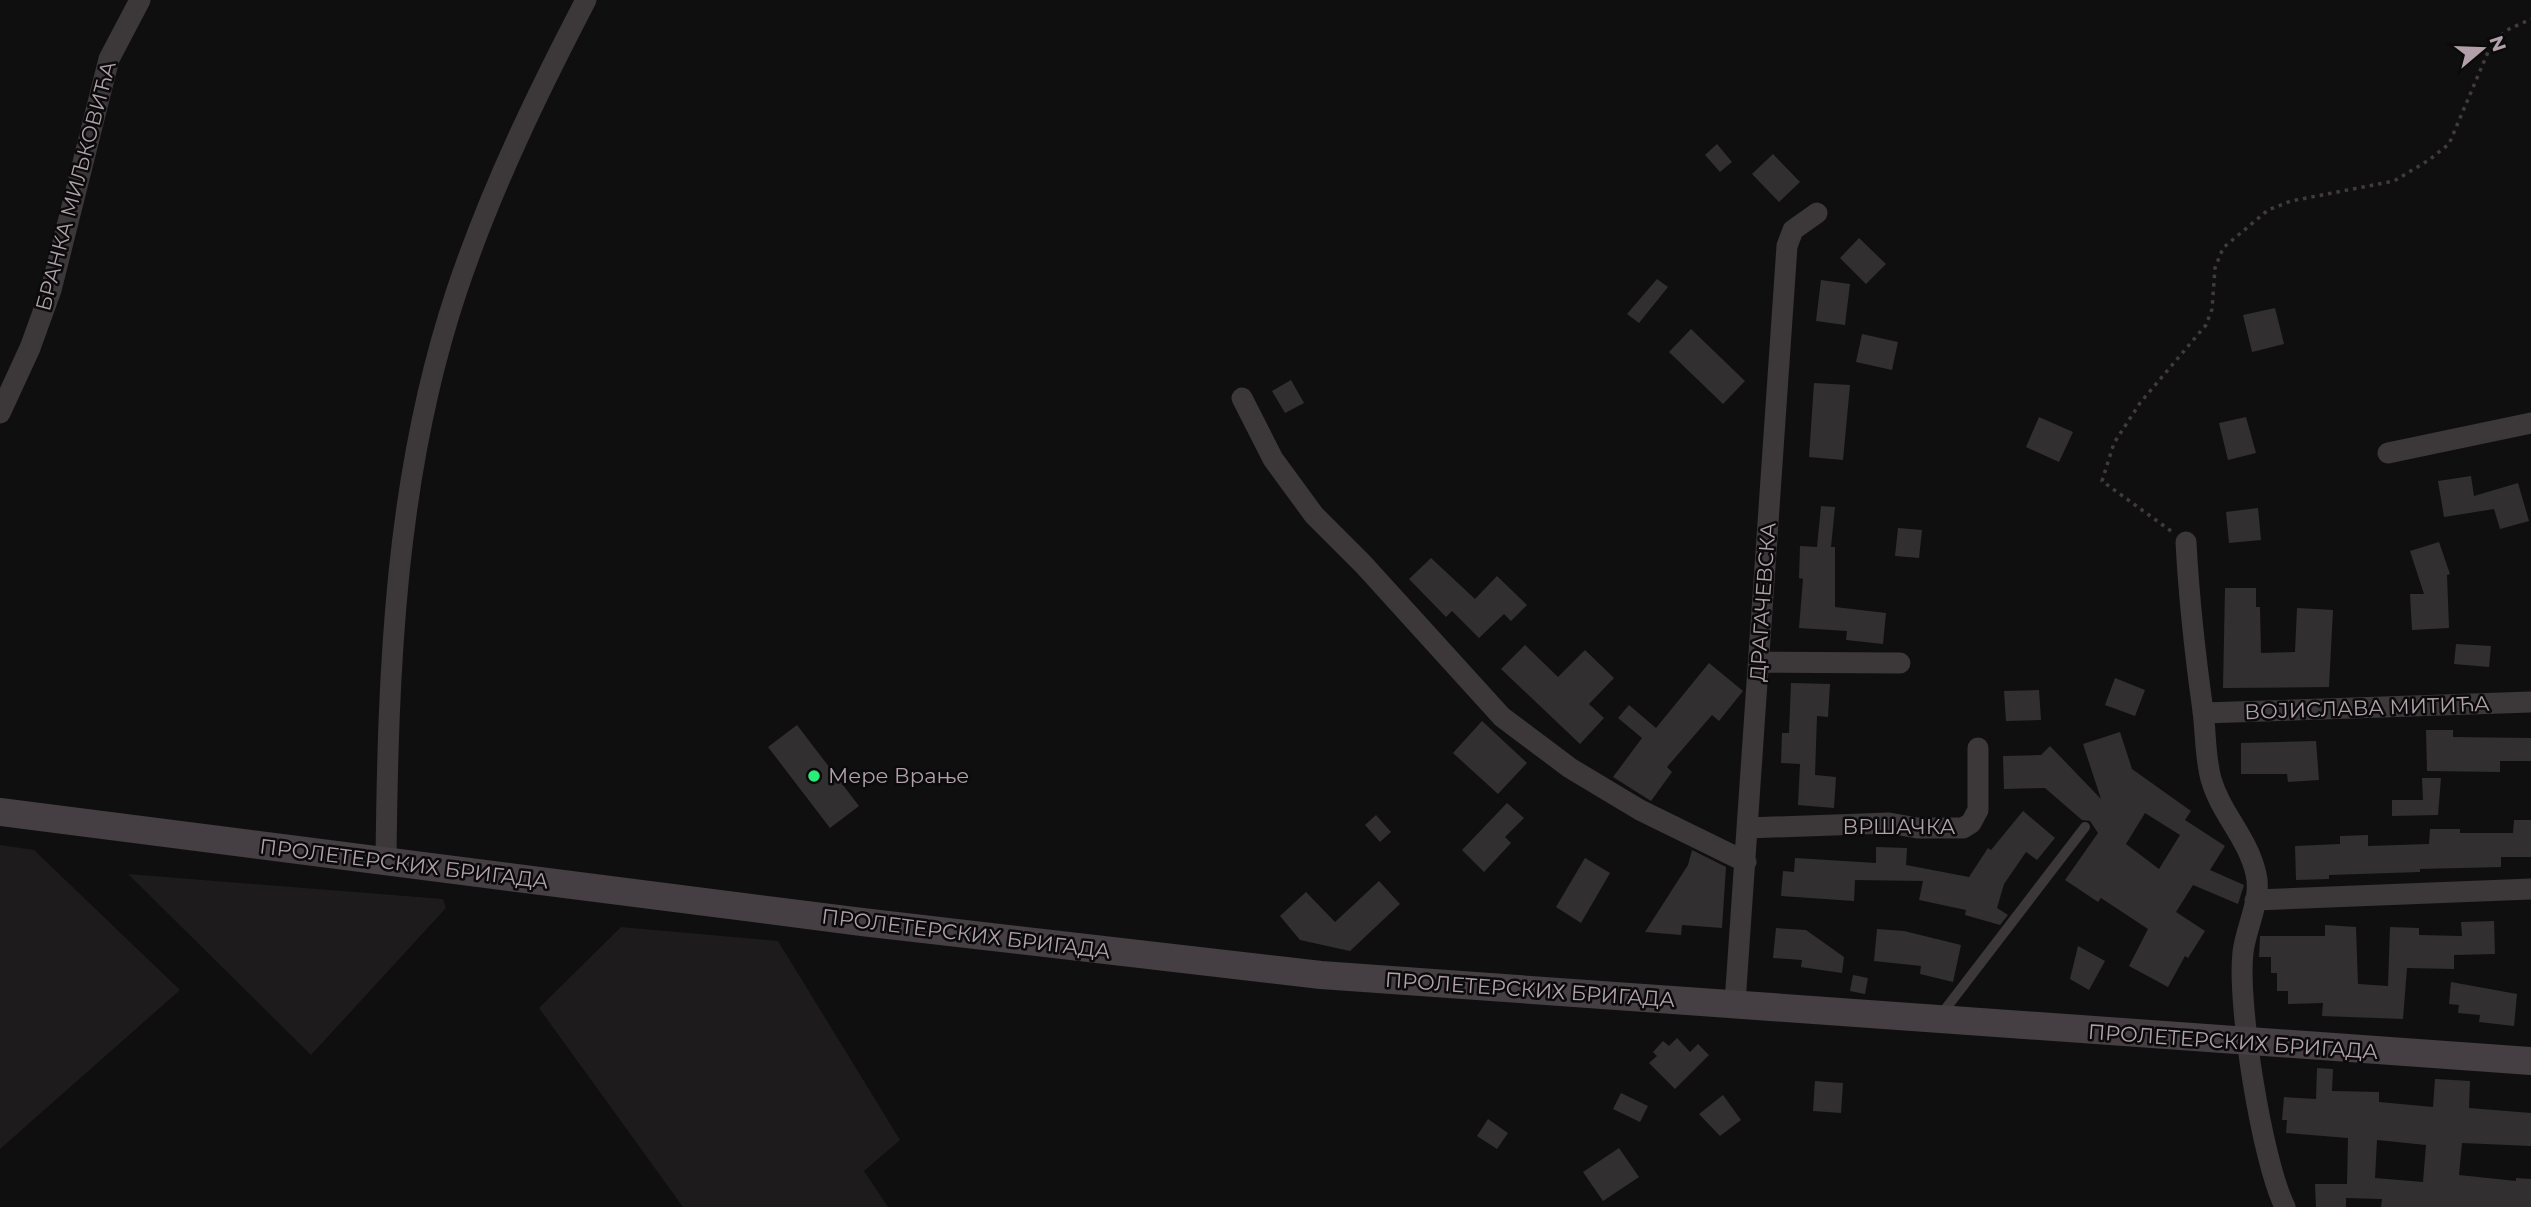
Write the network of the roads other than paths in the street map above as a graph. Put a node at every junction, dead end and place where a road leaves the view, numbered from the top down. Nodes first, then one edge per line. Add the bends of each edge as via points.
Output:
1 (140, 0) edge
2 (586, 0) edge
3 (1817, 213) dead end
4 (1242, 398) dead end
5 (0, 413) edge
6 (2531, 423) edge
7 (2388, 453) dead end
8 (2186, 542) road end
9 (1759, 662) junction
10 (1900, 663) dead end
11 (2531, 702) edge
12 (2203, 713) junction
13 (1978, 748) dead end
14 (0, 812) edge
15 (2085, 827) dead end
16 (1748, 828) junction
17 (386, 862) junction
18 (1746, 862) junction
19 (2531, 889) edge
20 (2255, 900) junction
21 (1735, 1003) junction
22 (1936, 1021) junction
23 (2249, 1043) junction
24 (2531, 1061) edge
25 (2285, 1207) edge

1 - 5 street, БРАНКА МИЉКОВИЋА via 109,59 51,290
2 - 17 street via 535,97 478,232 456,293 419,433 394,600
3 - 9 street, ДРАГАЧЕВСКА via 1793,230 1787,246
4 - 18 street via 1273,459 1314,515 1502,717 1561,762 1640,810
6 - 7 street
8 - 12 street via 2190,623
9 - 10 street
9 - 16 street, ДРАГАЧЕВСКА
11 - 12 street, ВОЈИСЛАВА МИТИЋА
12 - 20 street via 2211,778 2244,839 2256,874
13 - 16 street, ВРШАЧКА via 1978,810 1963,828 1889,823
14 - 17 street, ПРОЛЕТЕРСКИХ БРИГАДА
15 - 22 lane
16 - 18 street, ДРАГАЧЕВСКА
17 - 21 street, ПРОЛЕТЕРСКИХ БРИГАДА via 1321,975
18 - 21 street, ДРАГАЧЕВСКА
19 - 20 street
20 - 23 street via 2243,953
21 - 22 street, ПРОЛЕТЕРСКИХ БРИГАДА
22 - 23 street, ПРОЛЕТЕРСКИХ БРИГАДА
23 - 24 street, ПРОЛЕТЕРСКИХ БРИГАДА
23 - 25 street via 2269,1165

